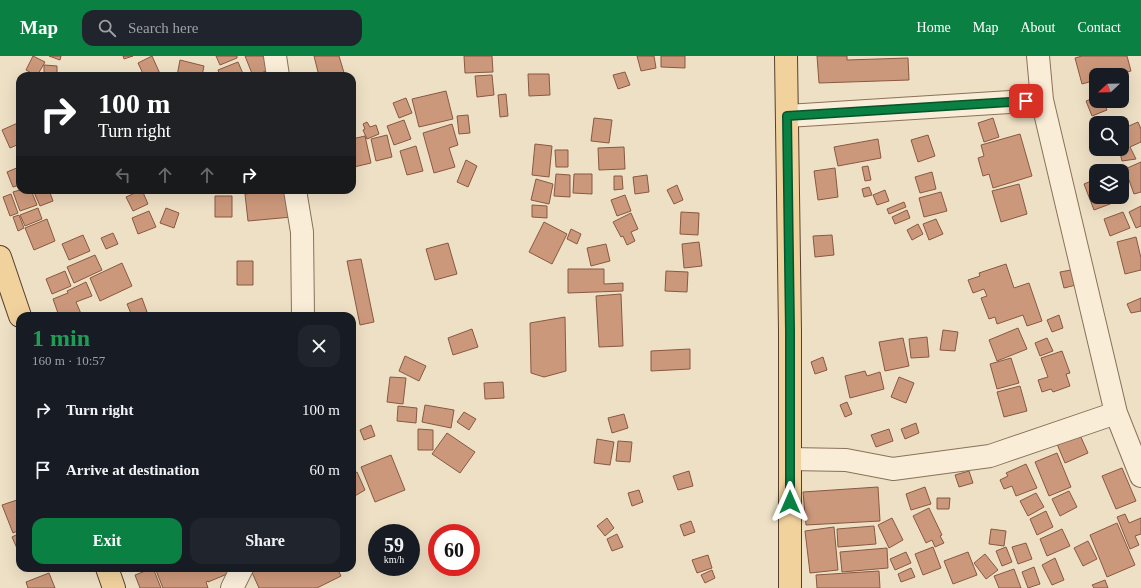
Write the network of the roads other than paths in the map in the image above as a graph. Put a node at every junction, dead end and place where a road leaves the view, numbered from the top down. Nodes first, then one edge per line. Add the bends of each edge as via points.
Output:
1 (275, 56) edge
2 (786, 56) edge
3 (1038, 56) edge
4 (277, 72) edge
5 (1042, 100) junction
6 (787, 116) junction
7 (296, 194) edge
8 (0, 257) edge
9 (19, 312) edge
10 (303, 312) edge
11 (1116, 413) junction
12 (790, 459) junction
13 (1141, 476) edge
14 (108, 572) edge
15 (240, 572) edge
16 (114, 588) edge
17 (232, 588) edge
18 (790, 588) edge

1 - 4 street
2 - 6 main road
3 - 5 street
5 - 6 street
5 - 11 street
6 - 12 main road
7 - 10 street via 302,232
8 - 9 main road
11 - 12 street via 990,456 893,469 846,460
11 - 13 street
12 - 18 main road
14 - 16 main road
15 - 17 street

